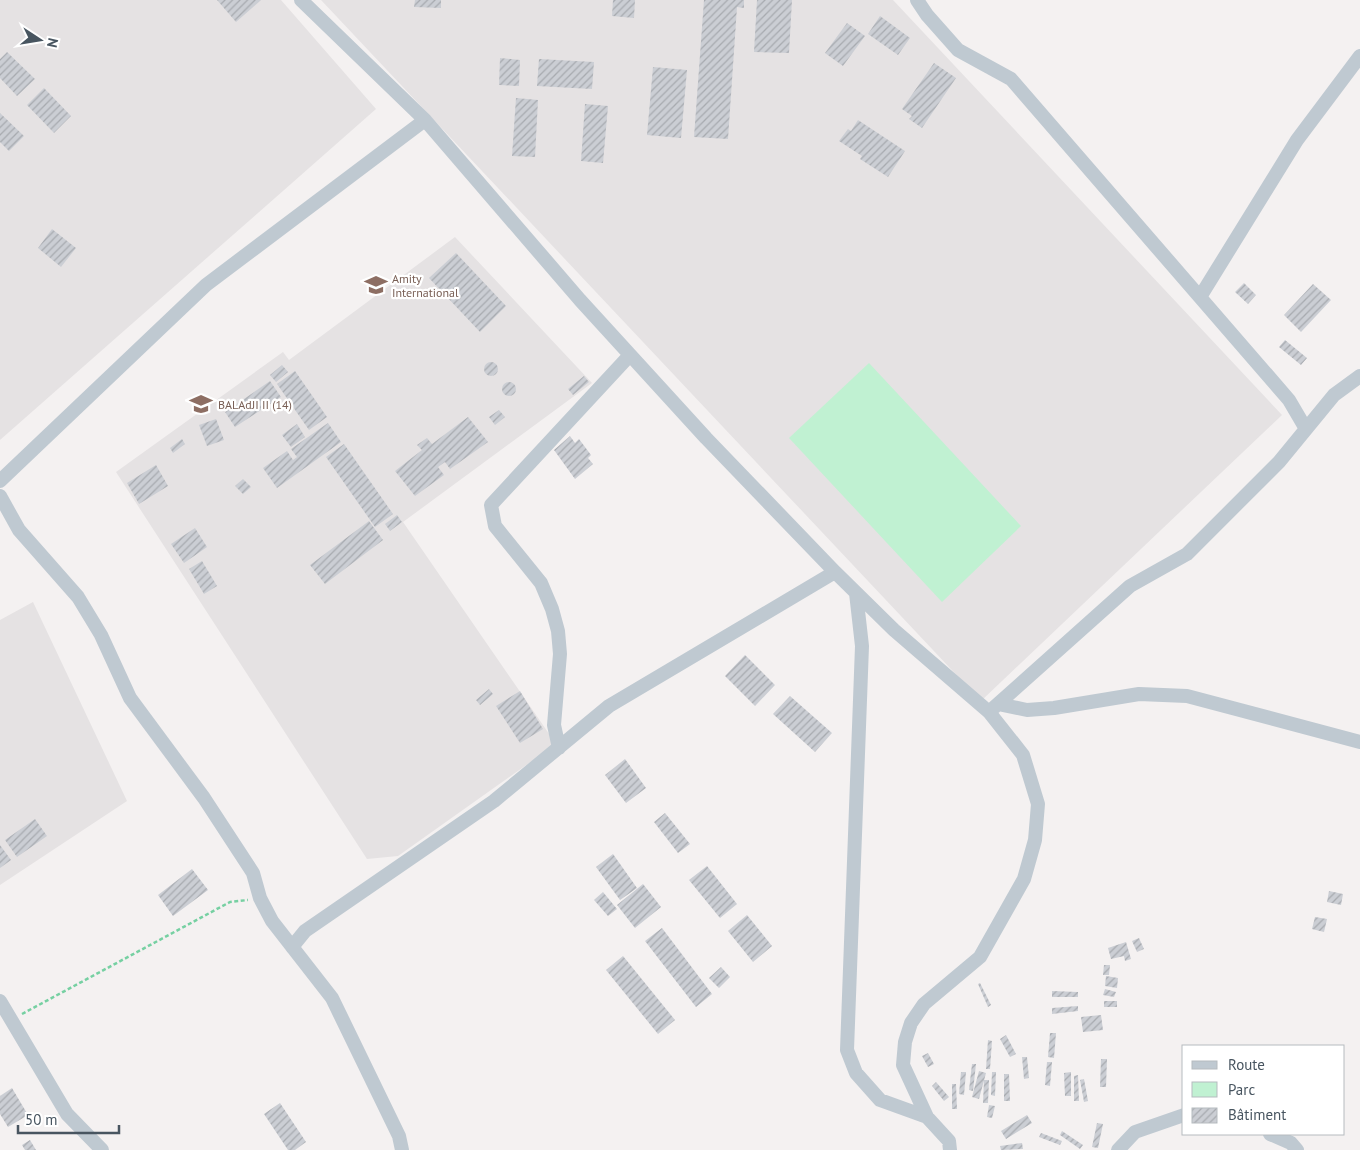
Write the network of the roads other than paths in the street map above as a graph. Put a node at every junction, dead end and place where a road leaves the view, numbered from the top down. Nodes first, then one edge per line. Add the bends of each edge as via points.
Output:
1 (301, 0) edge
2 (917, 0) edge
3 (1360, 45) edge
4 (1360, 56) edge
5 (1350, 70) junction
6 (425, 120) junction
7 (1200, 297) junction
8 (630, 355) junction
9 (1360, 376) edge
10 (1306, 429) junction
11 (0, 481) edge
12 (0, 496) edge
13 (835, 572) junction
14 (856, 593) junction
15 (993, 708) junction
16 (1360, 742) edge
17 (559, 748) junction
18 (292, 947) junction
19 (0, 1001) edge
20 (1182, 1116) edge
21 (927, 1117) junction
22 (1272, 1135) edge
23 (102, 1150) edge
24 (402, 1150) edge
25 (950, 1150) edge
26 (1118, 1150) edge
27 (1297, 1150) edge

1 - 6 street
2 - 7 street via 958,50 1010,79
3 - 5 street
4 - 5 street
5 - 7 street via 1297,140
6 - 8 street
6 - 11 street via 206,285
7 - 10 street via 1289,400
8 - 13 street
8 - 17 street via 491,505 495,526 541,583 552,609 560,654 554,725
9 - 10 street via 1334,395
10 - 15 street via 1279,462 1187,554 1130,586
12 - 18 street via 19,530 78,597 100,634 130,698 204,798 253,873 260,898 272,921
13 - 14 street
13 - 17 street via 609,706
14 - 15 street via 894,630
14 - 21 street via 862,646 847,1050 856,1073 880,1100
15 - 16 street via 1054,708 1139,694 1187,696
15 - 21 street via 1023,755 1038,804 1035,840 1024,879 980,957 924,1004 911,1023 903,1065
17 - 18 street via 494,801 305,931
18 - 24 street via 332,998 399,1136
19 - 23 street via 66,1114
20 - 26 street via 1135,1132
21 - 25 street via 949,1141
22 - 27 street

